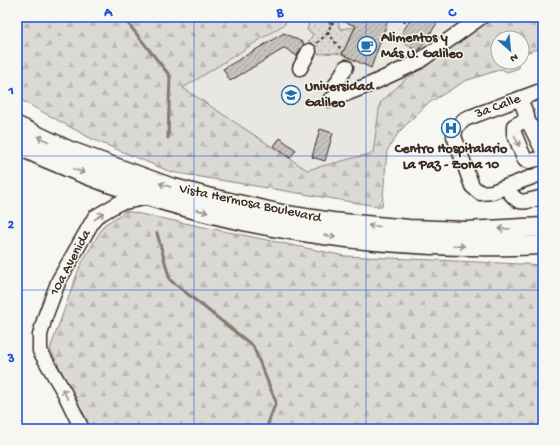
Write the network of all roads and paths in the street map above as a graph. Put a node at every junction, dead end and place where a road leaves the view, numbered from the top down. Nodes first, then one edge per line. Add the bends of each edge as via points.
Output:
1 (392, 17) edge
2 (481, 17) edge
3 (333, 18) edge
4 (408, 23) dead end
5 (309, 51) dead end
6 (343, 51) dead end
7 (346, 67) dead end
8 (300, 68) dead end
9 (543, 90) edge
10 (520, 98) junction
11 (527, 119) junction
12 (17, 126) edge
13 (17, 145) edge
14 (543, 151) edge
15 (543, 158) edge
16 (543, 173) edge
17 (506, 187) junction
18 (150, 197) junction
19 (543, 197) edge
20 (543, 227) edge
21 (543, 245) edge
22 (82, 429) edge

1 - 4 path
2 - 7 street via 418,62 335,98 335,86
3 - 6 path via 329,20 331,24 328,33
5 - 8 street
9 - 10 street, 3a Calle
10 - 11 street
10 - 17 street, 3a Calle via 465,119 456,128 454,136 472,186 486,192
11 - 14 street
11 -> 15 street via 514,126 514,133 525,160
20 -> 12 main road, Vista Hermosa Boulevard via 466,231 409,229 286,215 170,187 68,150
13 -> 18 main road, Vista Hermosa Boulevard
16 - 17 street
17 - 19 street via 515,200 520,202
18 -> 21 main road, Vista Hermosa Boulevard via 276,228 349,238 425,245
22 -> 18 street, 10a Avenida via 40,351 40,335 45,317 59,280 96,218 119,203

